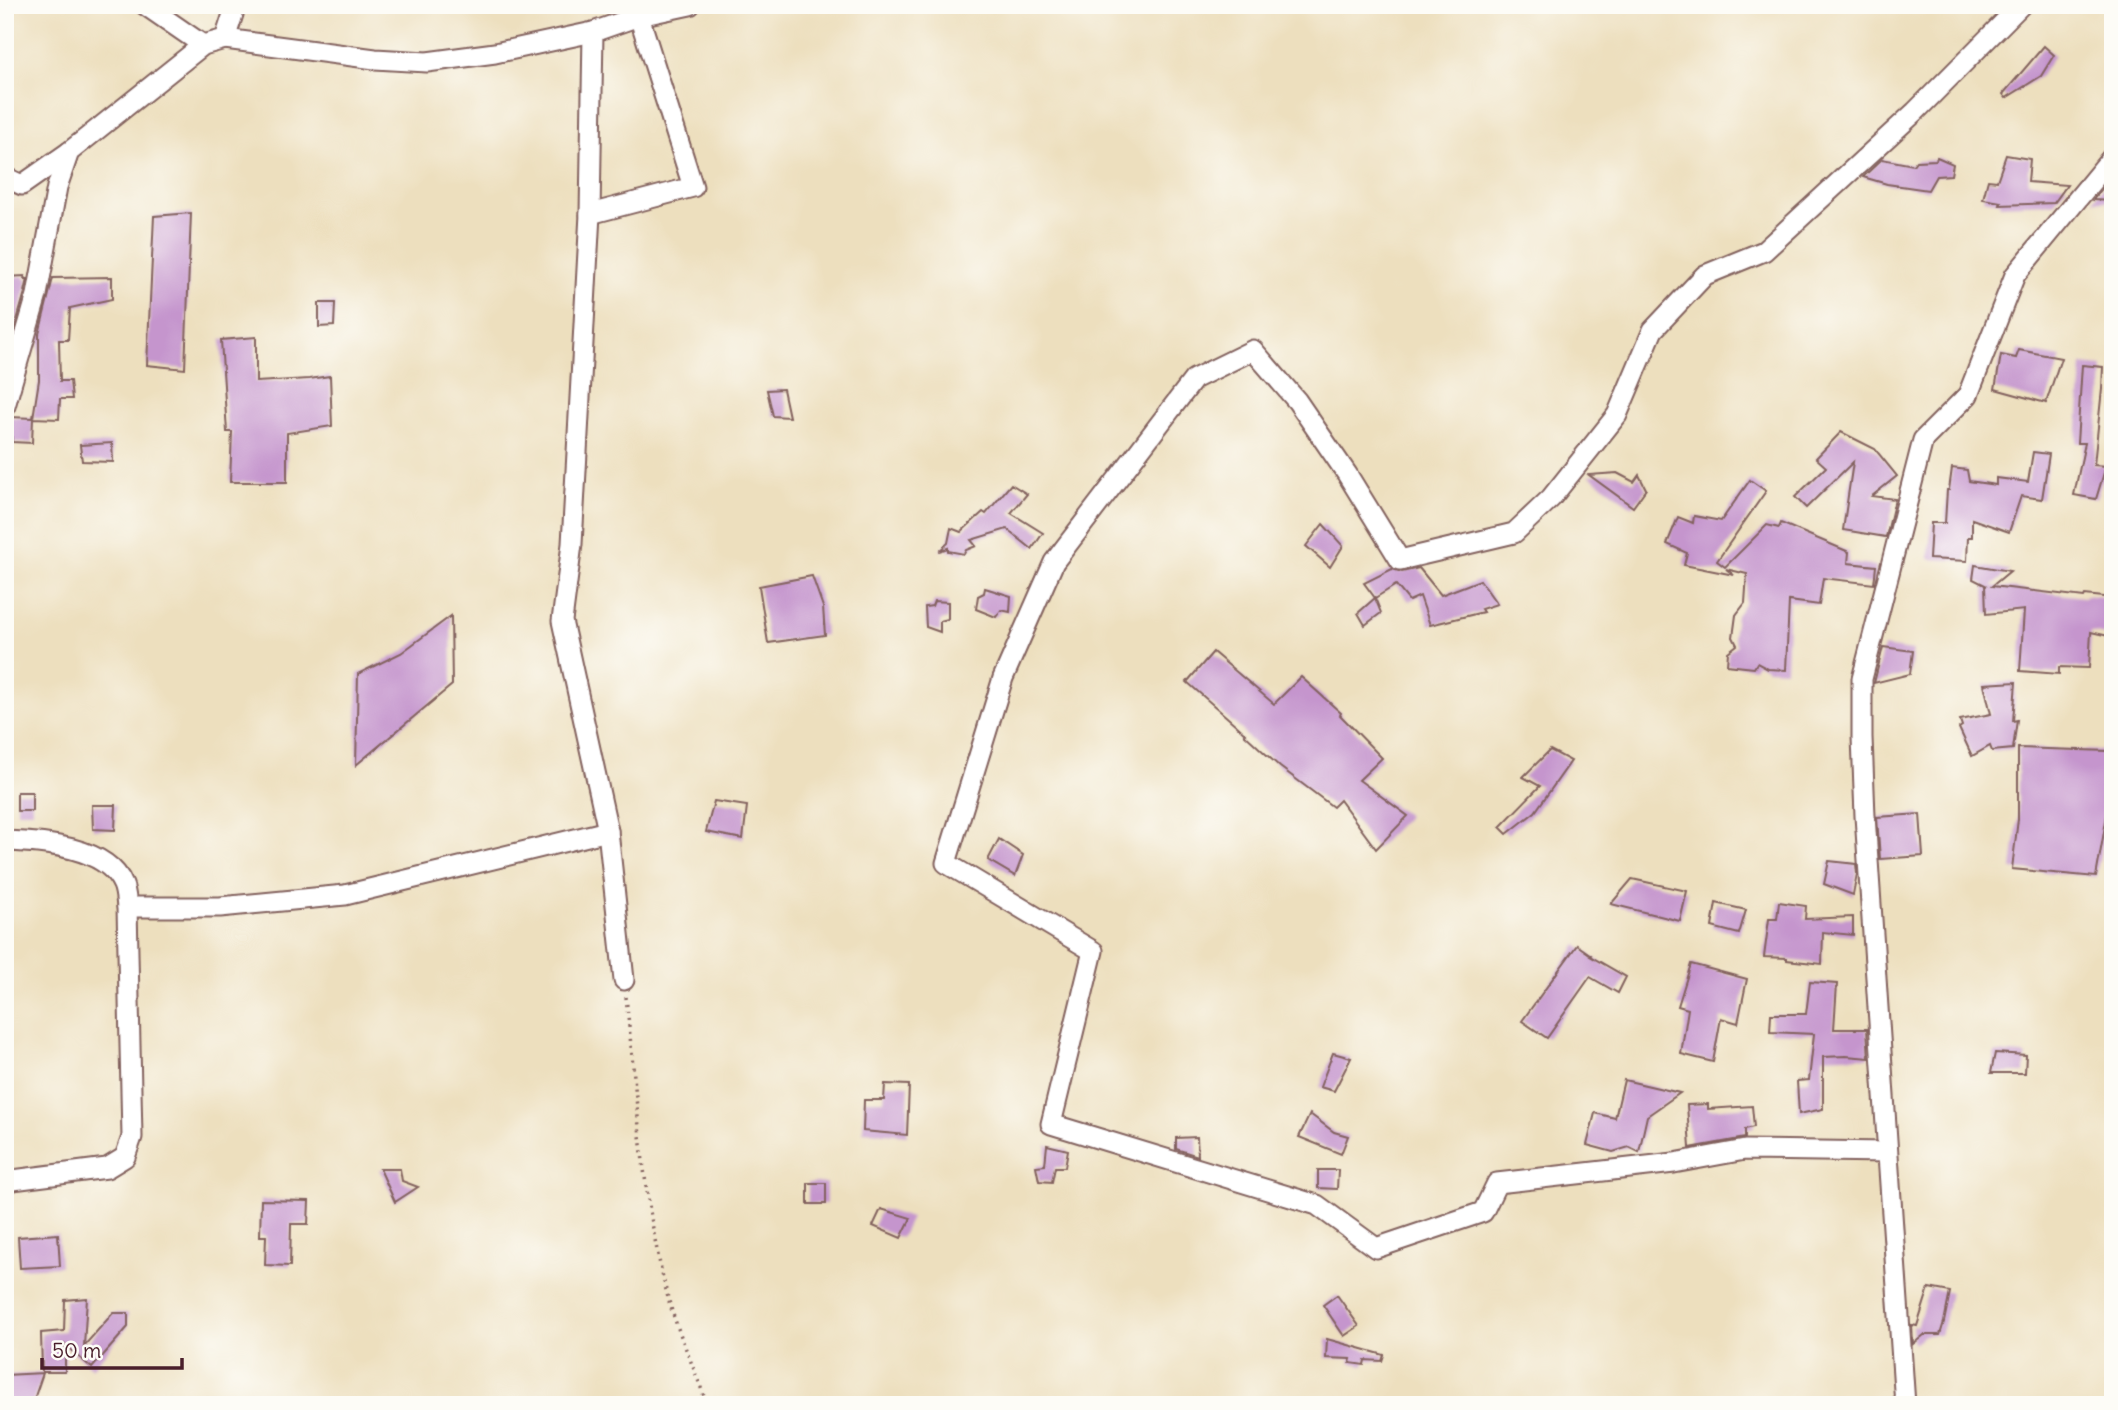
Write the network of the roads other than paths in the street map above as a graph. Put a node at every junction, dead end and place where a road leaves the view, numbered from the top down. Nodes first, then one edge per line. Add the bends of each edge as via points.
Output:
1 (145, 5) edge
2 (236, 5) edge
3 (690, 5) edge
4 (2021, 5) edge
5 (639, 16) junction
6 (593, 32) junction
7 (225, 39) junction
8 (204, 45) junction
9 (69, 152) junction
10 (2113, 156) edge
11 (5, 177) edge
12 (590, 214) junction
13 (5, 406) edge
14 (608, 831) junction
15 (5, 841) edge
16 (127, 907) junction
17 (624, 980) road end
18 (1887, 1152) junction
19 (5, 1181) edge
20 (1905, 1405) edge

1 - 8 street
2 - 7 street
3 - 5 street
4 - 18 street via 1764,251 1705,275 1654,330 1617,415 1551,498 1514,533 1400,560 1297,401 1253,350 1194,379 1054,562 1003,678 946,863 1093,951 1051,1124 1317,1205 1376,1248 1483,1212 1497,1183 1674,1163 1745,1150
5 - 6 street
5 - 12 street via 693,187
6 - 7 street via 427,62
6 - 12 street
7 - 8 street
8 - 9 street
9 - 11 street via 22,185
9 - 13 street via 57,187 37,295
10 - 18 street via 2015,275 1968,395 1923,440 1862,679 1865,803
12 - 14 street via 572,544 562,621
14 - 16 street via 345,895 220,906
14 - 17 street
15 - 16 street via 74,848 107,864 123,884
16 - 19 street via 132,1137 125,1157 107,1168
18 - 20 street

